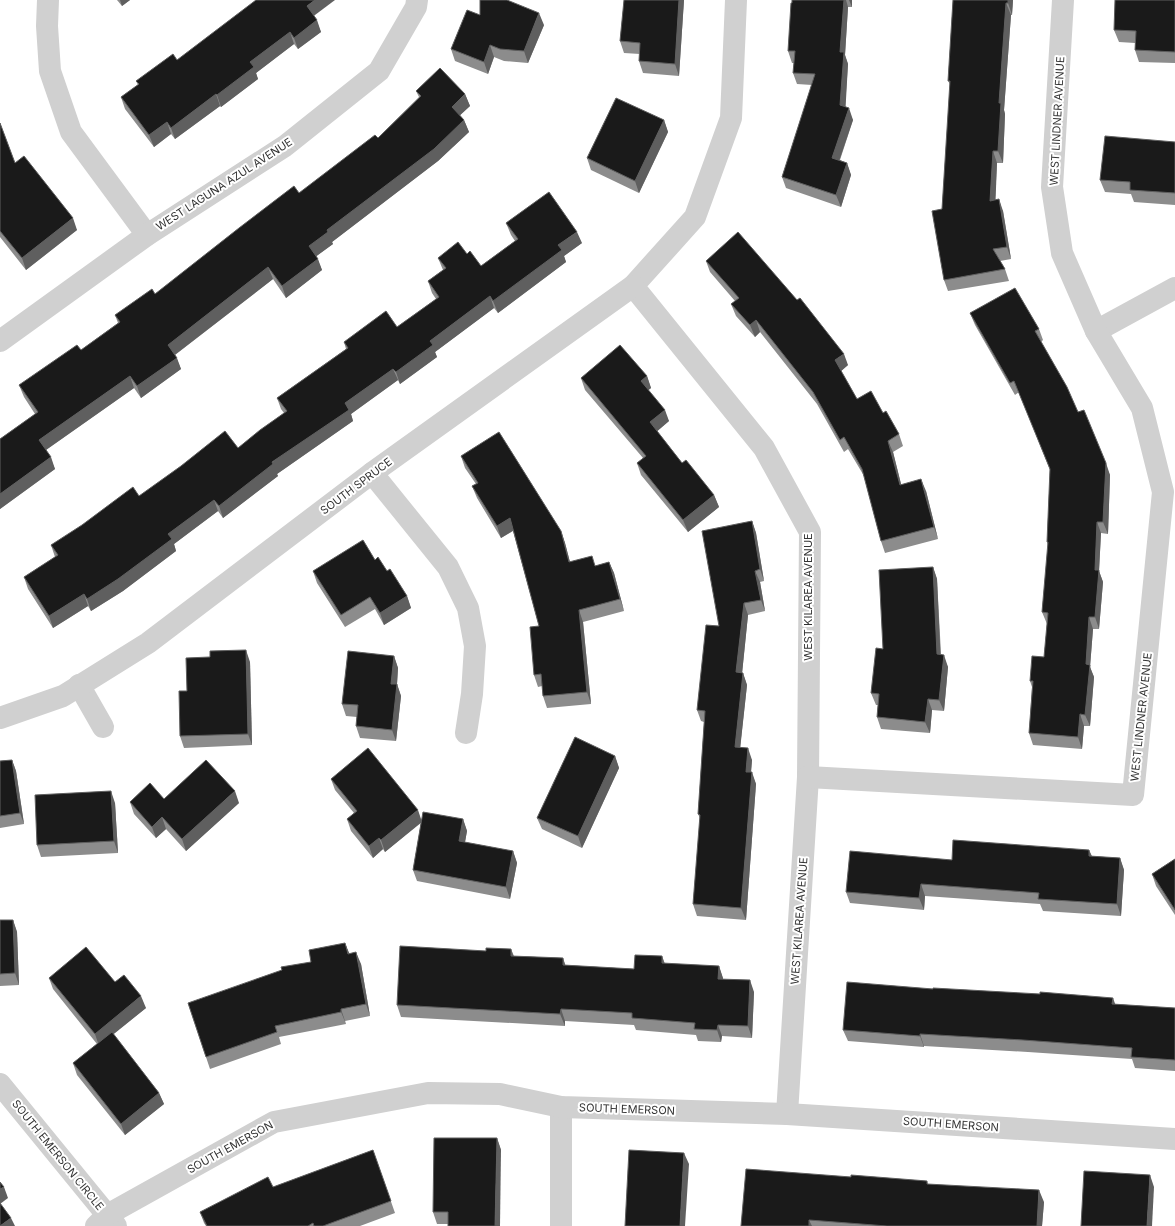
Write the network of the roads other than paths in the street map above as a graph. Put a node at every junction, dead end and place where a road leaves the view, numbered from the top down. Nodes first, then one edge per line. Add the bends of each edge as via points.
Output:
1 (48, 0) edge
2 (417, 0) edge
3 (736, 0) edge
4 (1064, 0) edge
5 (147, 235) junction
6 (633, 286) junction
7 (1175, 288) edge
8 (1096, 331) junction
9 (0, 341) edge
10 (372, 473) junction
11 (79, 685) junction
12 (0, 718) edge
13 (103, 727) dead end
14 (466, 733) dead end
15 (808, 777) junction
16 (0, 1084) edge
17 (560, 1107) junction
18 (787, 1114) junction
19 (1175, 1139) edge
20 (106, 1222) edge
21 (561, 1226) edge

1 - 5 street via 50,72 71,132
2 - 5 street, WEST LAGUNA AZUL AVENUE via 379,71 285,146
3 - 6 street via 731,118 698,210 695,217
4 - 8 street, WEST LINDNER AVENUE via 1052,186 1062,253
5 - 9 street, WEST LAGUNA AZUL AVENUE
6 - 10 street, SOUTH SPRUCE
6 - 15 street, WEST KILAREA AVENUE via 764,448 810,532
7 - 8 street
8 - 15 street, WEST LINDNER AVENUE via 1142,408 1163,492 1133,795
10 - 11 street, SOUTH SPRUCE via 148,643
10 - 14 street via 448,567 468,608 475,646
11 - 12 street, SOUTH SPRUCE via 63,696
11 - 13 street
15 - 18 street, WEST KILAREA AVENUE
16 - 20 street, SOUTH EMERSON CIRCLE
17 - 18 street, SOUTH EMERSON
17 - 20 street, SOUTH EMERSON via 500,1094 428,1093 274,1122
17 - 21 street
18 - 19 street, SOUTH EMERSON

